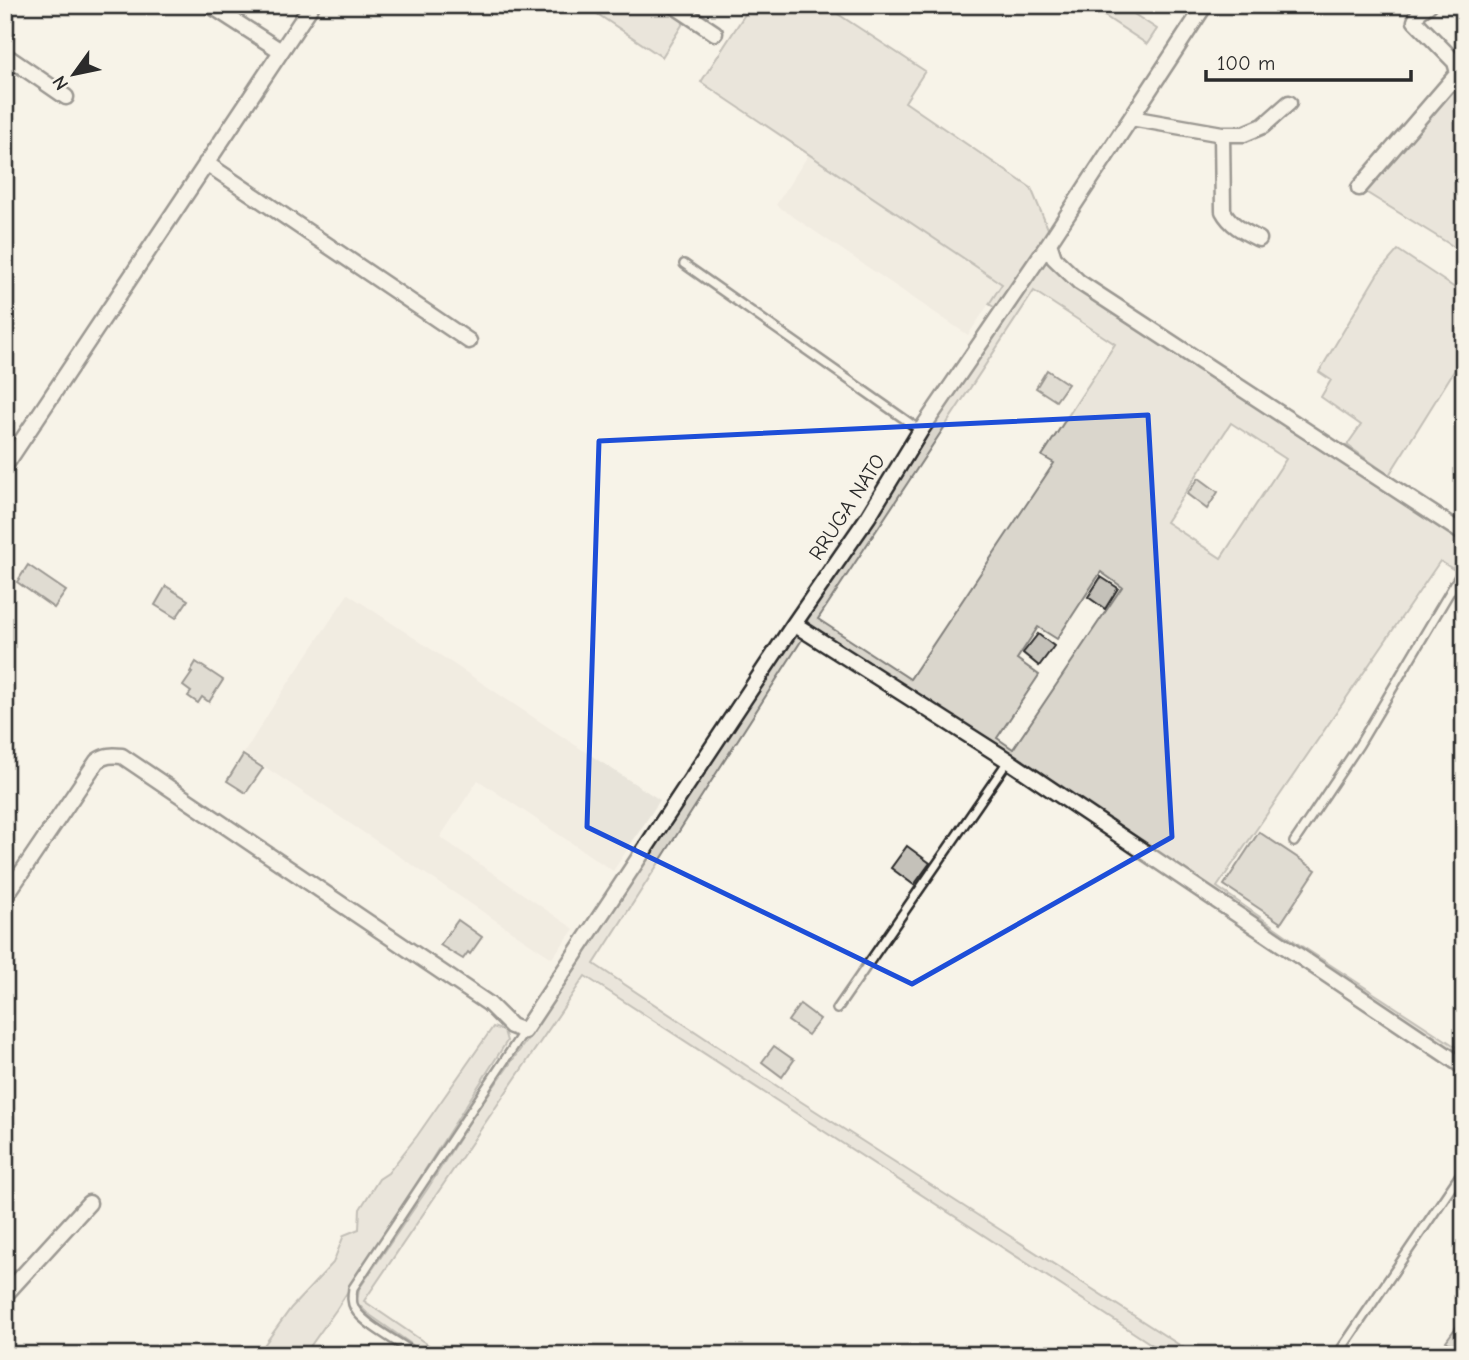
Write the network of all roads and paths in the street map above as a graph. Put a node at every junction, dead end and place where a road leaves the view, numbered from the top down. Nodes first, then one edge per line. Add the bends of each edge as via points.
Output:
1 (210, 5) edge
2 (312, 5) edge
3 (673, 5) edge
4 (1205, 5) edge
5 (1429, 5) edge
6 (715, 33) dead end
7 (281, 51) junction
8 (5, 55) edge
9 (66, 97) dead end
10 (1289, 103) dead end
11 (1131, 118) junction
12 (1222, 134) junction
13 (206, 163) junction
14 (1359, 188) dead end
15 (1259, 239) dead end
16 (1049, 243) junction
17 (684, 264) dead end
18 (469, 341) dead end
19 (921, 430) junction
20 (5, 466) edge
21 (1464, 534) edge
22 (1464, 568) edge
23 (794, 624) junction
24 (1009, 761) junction
25 (1294, 842) dead end
26 (5, 897) edge
27 (837, 1009) dead end
28 (524, 1031) junction
29 (1464, 1066) edge
30 (1464, 1169) edge
31 (89, 1203) dead end
32 (5, 1295) edge
33 (1342, 1348) dead end
34 (418, 1355) edge

1 - 7 street
2 - 7 street
3 - 6 street
4 - 11 street, RRUGA NATO
5 - 14 street via 1415,21 1455,62 1458,73
7 - 13 street
8 - 9 street
10 - 12 street via 1263,126 1244,134
11 - 12 street
11 - 16 street, RRUGA NATO
12 - 15 street via 1223,211 1236,226
13 - 18 street
13 - 20 street
16 - 19 street, RRUGA NATO
16 - 21 street via 1054,258 1079,282
17 - 19 lane
19 - 23 street, RRUGA NATO
22 - 25 lane via 1359,745
23 - 24 street
23 - 28 street, RRUGA NATO
24 - 27 lane
24 - 29 street
26 - 28 street via 97,761 122,756
28 - 34 lane via 353,1287 351,1300 356,1312
30 - 33 lane
31 - 32 street

